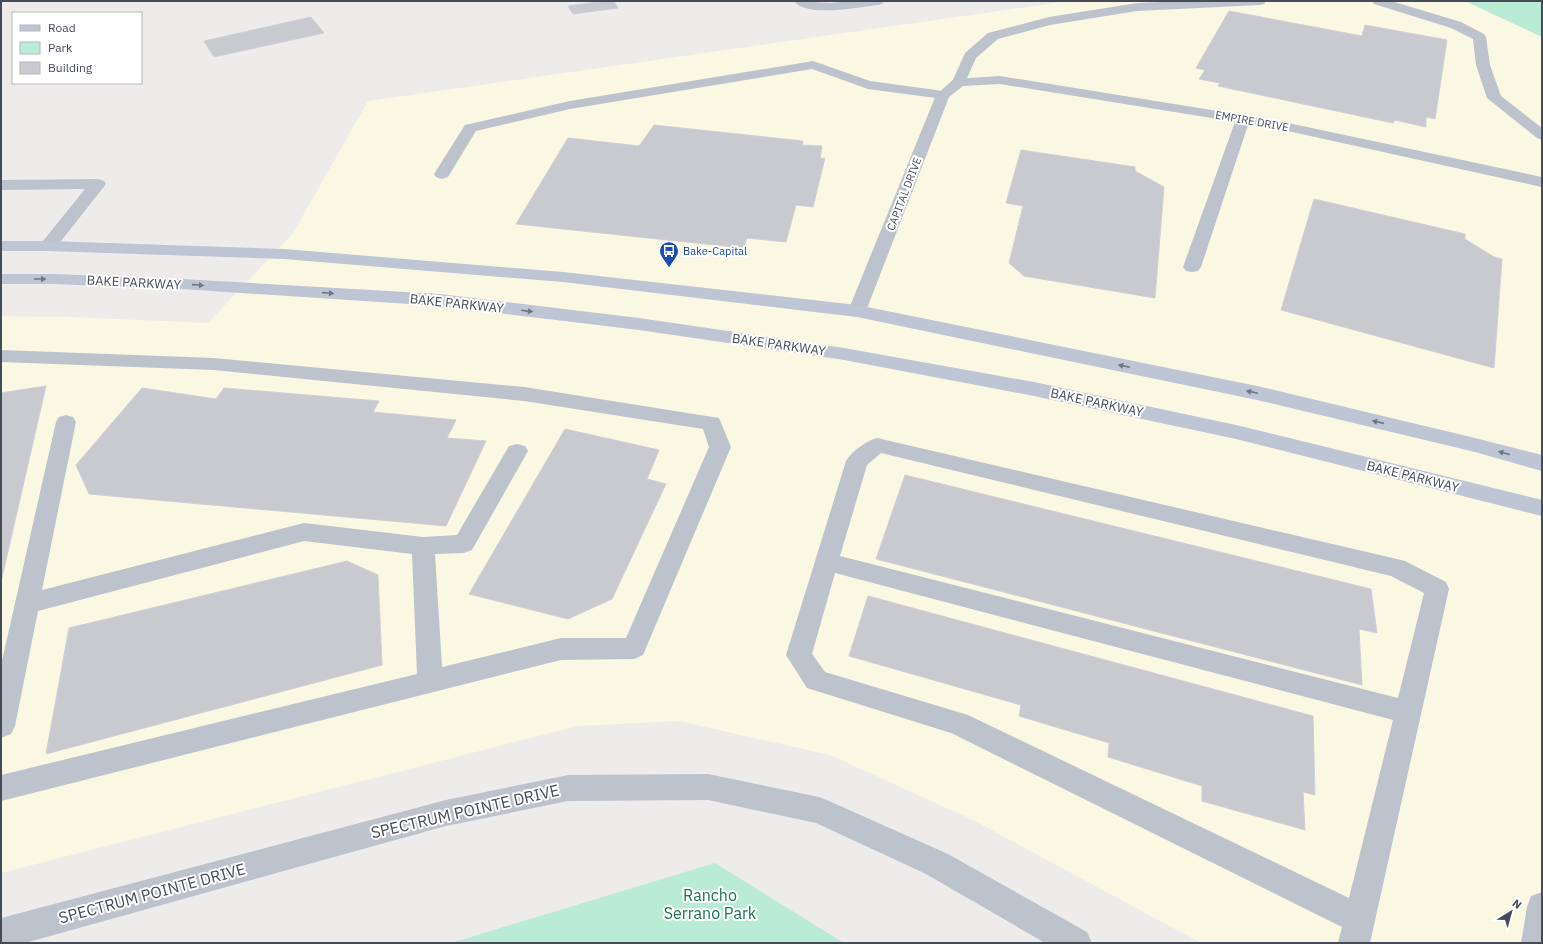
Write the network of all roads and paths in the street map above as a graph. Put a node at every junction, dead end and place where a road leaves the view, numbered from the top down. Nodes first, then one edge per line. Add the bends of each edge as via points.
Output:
1 (800, 1) edge
2 (878, 1) edge
3 (1260, 1) edge
4 (1378, 1) edge
5 (959, 82) junction
6 (943, 95) junction
7 (1243, 119) junction
8 (1542, 135) edge
9 (442, 174) dead end
10 (1542, 182) edge
11 (1, 185) edge
12 (1, 246) edge
13 (48, 246) junction
14 (1192, 267) dead end
15 (1, 279) edge
16 (857, 312) junction
17 (1, 356) edge
18 (66, 422) dead end
19 (518, 451) dead end
20 (1542, 463) edge
21 (1542, 508) edge
22 (423, 546) junction
23 (827, 562) junction
24 (27, 604) junction
25 (430, 682) junction
26 (1408, 712) junction
27 (1, 726) edge
28 (1, 788) edge
29 (1542, 907) edge
30 (1357, 931) edge
31 (1, 934) edge
32 (1076, 943) edge
33 (1537, 943) edge

1 - 2 street via 812,6 831,7
3 - 5 street via 1137,8 1049,21 994,36 970,56
4 - 8 street via 1456,26 1479,37 1483,65 1494,98
5 - 6 street, CAPITAL DRIVE
5 - 7 street, EMPIRE DRIVE via 1000,80
6 - 9 street via 868,84 813,65 578,104 470,128
6 - 16 street, CAPITAL DRIVE
7 - 10 street, EMPIRE DRIVE
7 - 14 street
11 - 13 street via 98,184
12 - 13 main road
13 - 16 main road via 292,254 563,277
15 -> 21 main road, BAKE PARKWAY via 182,284 440,300 836,352 1034,389 1236,432
20 -> 16 main road via 1256,393
17 - 25 street via 214,364 524,394 712,423 720,448 634,648 561,649
18 - 24 street
19 - 22 street via 464,544
22 - 24 street via 304,532
22 - 25 street
23 - 26 street
23 - 26 street via 857,461 877,445 1397,568 1437,589
23 - 30 street via 799,655 816,680 958,723
24 - 27 street
25 - 28 street
26 - 30 street
29 - 33 street
31 - 32 street, SPECTRUM POINTE DRIVE via 461,810 568,788 708,787 819,810 937,864

